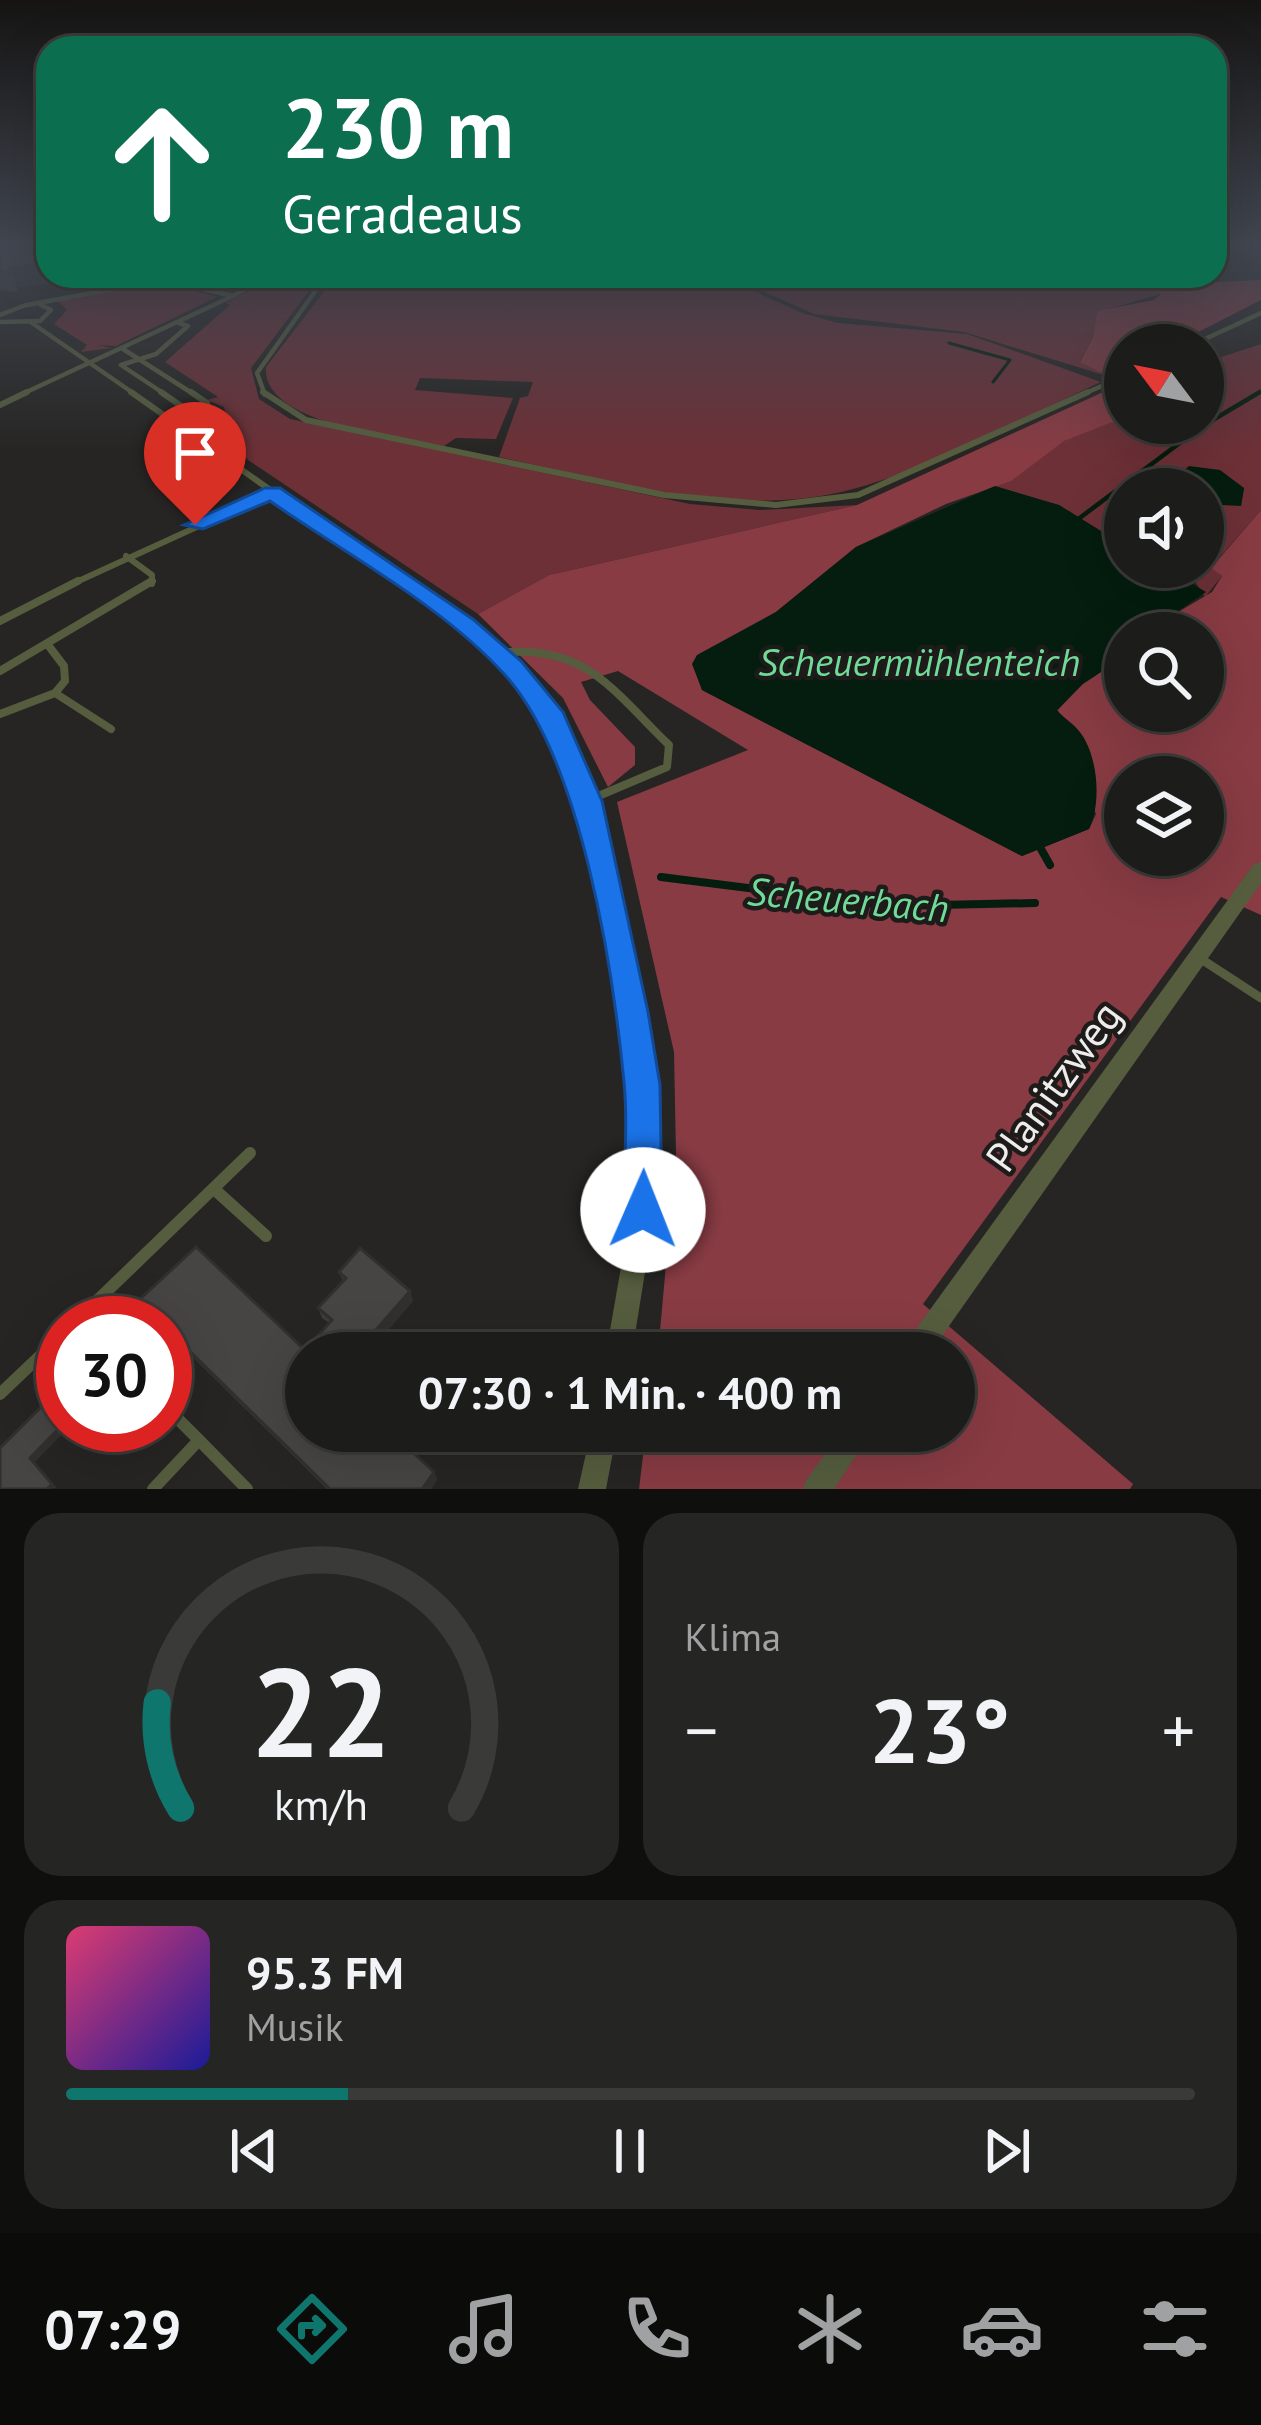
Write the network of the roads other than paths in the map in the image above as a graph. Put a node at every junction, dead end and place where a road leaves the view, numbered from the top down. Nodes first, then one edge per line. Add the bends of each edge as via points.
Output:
1 (46, 313) edge
2 (195, 313) edge
3 (299, 313) edge
4 (1260, 313) edge
5 (1, 314) edge
6 (177, 322) junction
7 (32, 323) junction
8 (1224, 330) edge
9 (121, 348) junction
10 (140, 358) junction
11 (88, 364) junction
12 (1104, 385) edge
13 (0, 405) edge
14 (272, 493) junction
15 (126, 556) junction
16 (0, 621) edge
17 (465, 626) joint
18 (48, 645) junction
19 (497, 653) junction
20 (0, 671) edge
21 (56, 693) junction
22 (0, 714) edge
23 (111, 729) dead end
24 (588, 801) junction
25 (1261, 869) edge
26 (1198, 957) junction
27 (1261, 998) edge
28 (250, 1153) dead end
29 (214, 1189) junction
30 (266, 1236) dead end
31 (105, 1296) edge
32 (623, 1332) edge
33 (929, 1332) edge
34 (36, 1360) edge
35 (0, 1394) edge
36 (192, 1433) edge
37 (199, 1440) junction
38 (600, 1452) edge
39 (844, 1452) edge
40 (153, 1489) edge
41 (248, 1489) edge
42 (592, 1489) edge
43 (817, 1489) edge

1 - 7 lane
2 - 6 lane
3 - 12 lane via 257,373 278,408 329,425 735,504 858,495
4 - 8 lane
5 - 7 lane
6 - 9 lane
6 - 10 lane via 188,326
7 - 11 lane
9 - 10 lane
9 - 11 lane
10 - 10 lane via 144,363 207,403 187,410 121,364
11 - 13 lane
11 - 14 lane
14 - 15 lane
14 - 17 lane
15 - 16 lane
15 - 18 lane via 152,574 152,585
17 - 19 street
18 - 20 lane
18 - 21 lane via 64,666
19 - 24 street via 550,712
19 - 24 lane via 530,647 586,661 669,745 667,767
21 - 22 lane
21 - 23 lane
24 - 32 street via 642,1085 643,1210
25 - 26 street, Planitzweg
26 - 27 lane
26 - 33 street, Planitzweg
28 - 29 lane
29 - 30 lane
29 - 31 lane
34 - 35 lane
36 - 37 lane
37 - 40 lane
37 - 41 lane
38 - 42 street
39 - 43 street

